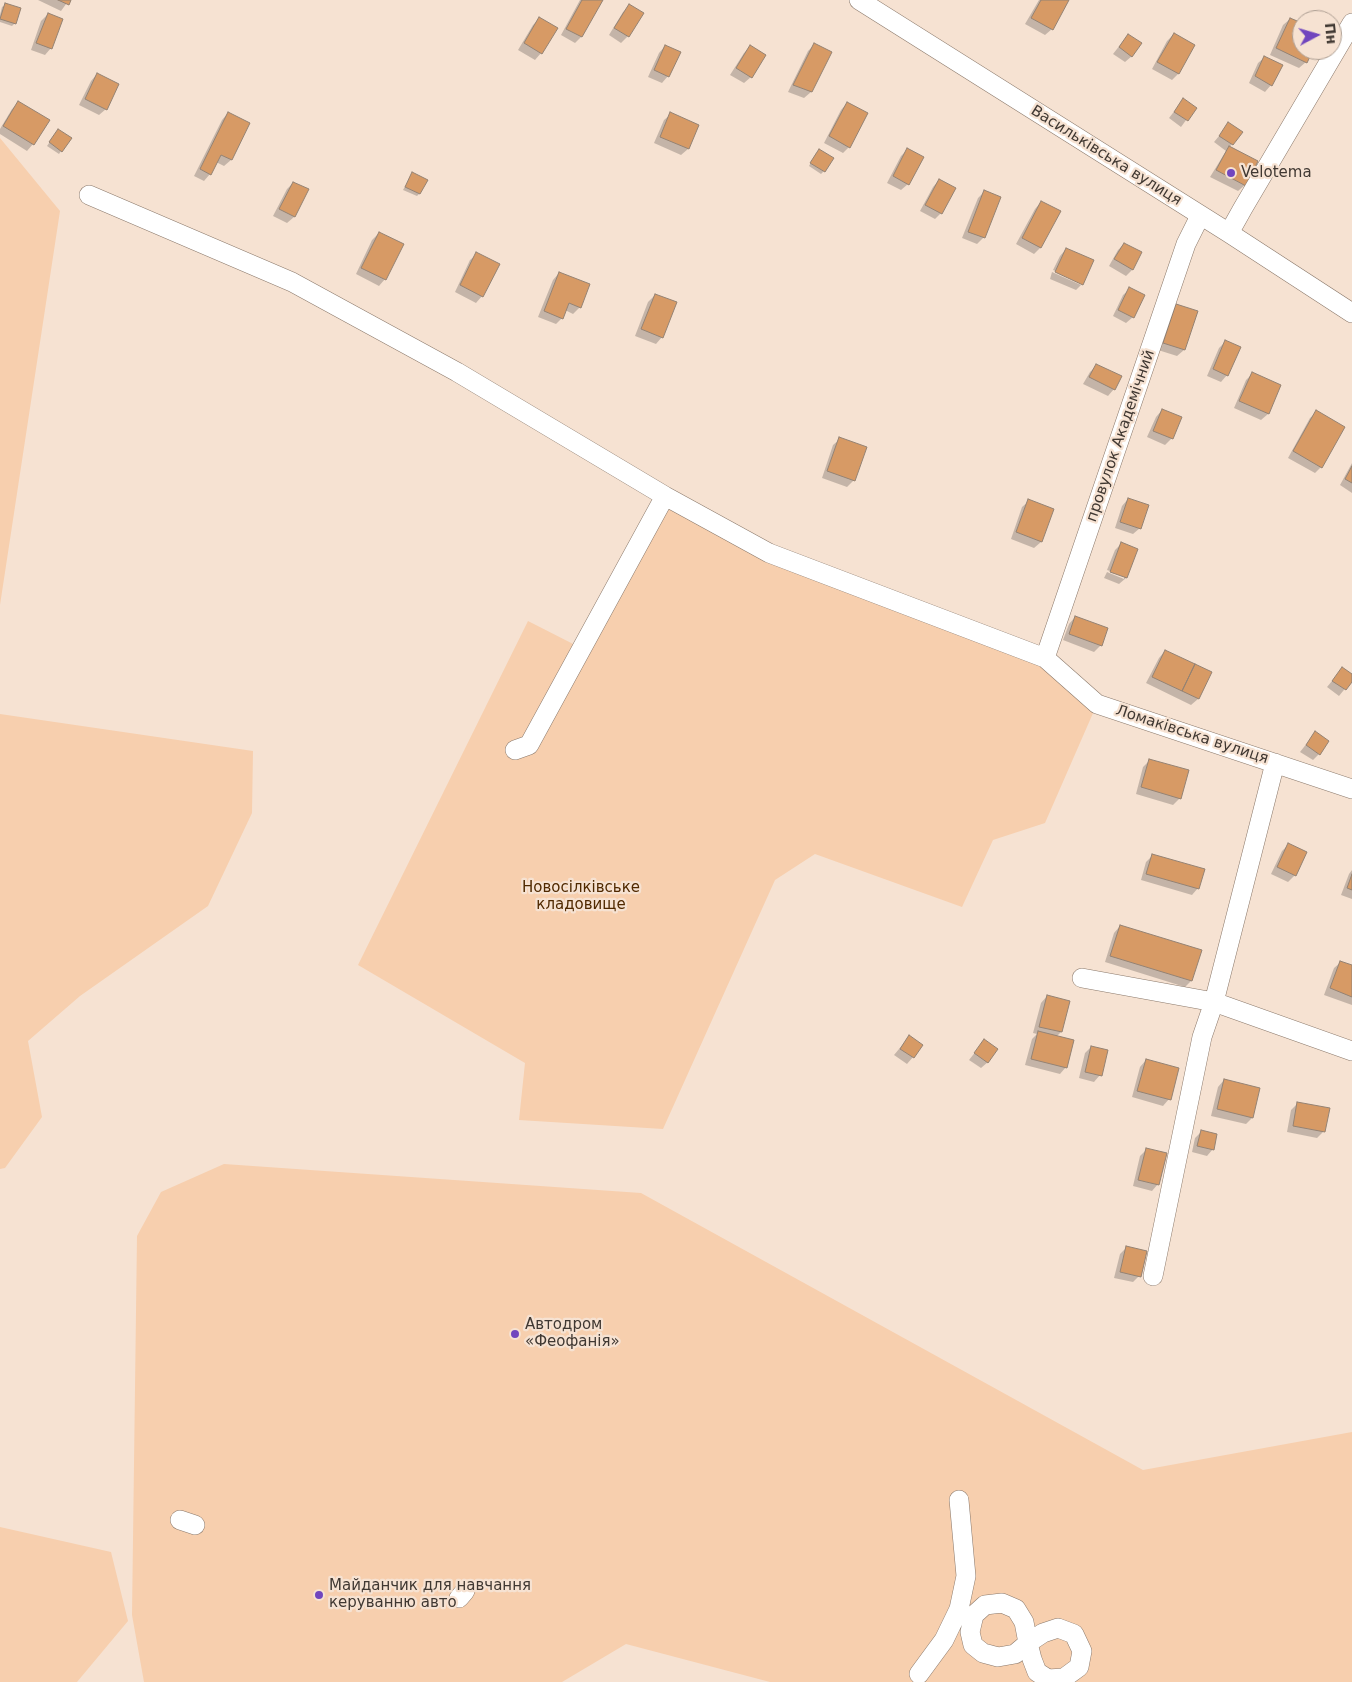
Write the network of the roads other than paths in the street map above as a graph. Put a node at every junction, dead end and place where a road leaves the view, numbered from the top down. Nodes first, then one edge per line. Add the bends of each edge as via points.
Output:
1 (859, 0) edge
2 (1352, 23) edge
3 (89, 195) dead end
4 (1200, 216) junction
5 (1230, 234) junction
6 (1352, 313) edge
7 (664, 496) junction
8 (1045, 658) junction
9 (515, 750) dead end
10 (1275, 763) junction
11 (1352, 789) edge
12 (1082, 978) dead end
13 (1214, 1002) junction
14 (1352, 1051) edge
15 (1153, 1276) dead end
16 (959, 1500) dead end
17 (967, 1612) junction
18 (918, 1674) dead end

1 - 4 street, Васильківська вулиця
2 - 5 street via 1242,208
3 - 7 street via 292,282 457,372
4 - 5 street, Васильківська вулиця
4 - 8 street, провулок Академічний via 1186,244
5 - 6 street, Васильківська вулиця
7 - 8 street via 769,553
7 - 9 street via 528,745
8 - 10 street, Ломаківська вулиця via 1097,704
10 - 11 street, Ломаківська вулиця
10 - 13 street
12 - 13 street
13 - 14 street
13 - 15 street via 1202,1037
16 - 17 street
17 - 17 street via 1002,1603 1016,1609 1024,1622 1028,1643 1015,1654 998,1657 983,1653 973,1645
17 - 18 street

